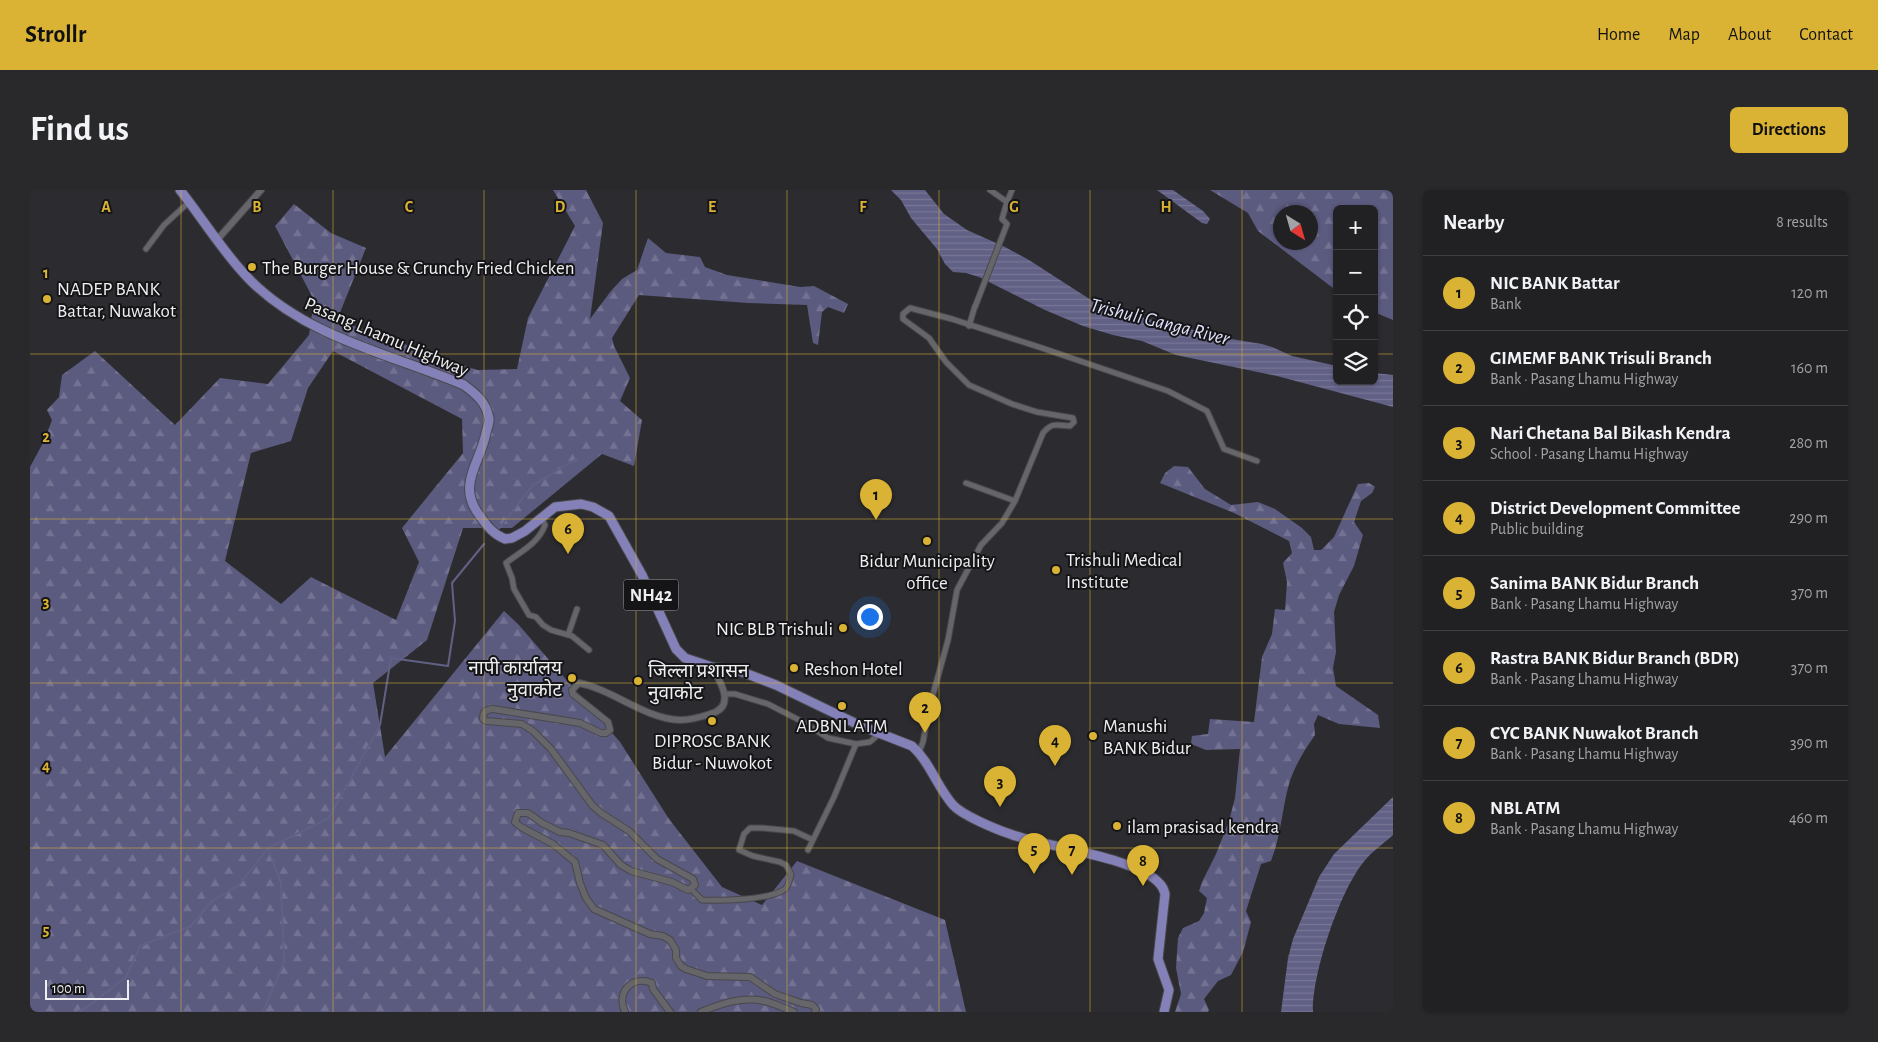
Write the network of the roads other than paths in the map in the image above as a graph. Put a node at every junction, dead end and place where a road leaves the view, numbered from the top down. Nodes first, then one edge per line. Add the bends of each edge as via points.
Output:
1 (180, 190) edge
2 (261, 190) edge
3 (990, 190) edge
4 (1012, 190) edge
5 (189, 202) junction
6 (1007, 202) junction
7 (218, 240) junction
8 (146, 249) dead end
9 (969, 326) junction
10 (1257, 462) dead end
11 (966, 483) dead end
12 (1015, 501) junction
13 (541, 517) junction
14 (577, 609) dead end
15 (568, 635) junction
16 (589, 650) dead end
17 (712, 667) junction
18 (725, 694) junction
19 (880, 733) junction
20 (856, 744) junction
21 (918, 752) junction
22 (813, 840) junction
23 (808, 850) dead end
24 (691, 889) junction
25 (625, 1012) edge
26 (670, 1012) edge
27 (701, 1012) edge
28 (794, 1012) edge
29 (815, 1012) edge
30 (1164, 1012) edge

1 - 5 main road, Pasang Lhamu Highway / NH42
2 - 7 street
3 - 6 street
4 - 6 street
5 - 7 main road, Pasang Lhamu Highway / NH42
5 - 8 street
6 - 9 street via 1002,219 1006,224
7 - 13 main road, Pasang Lhamu Highway / NH42 via 248,279 287,311 327,332 464,385 481,398 489,419 468,490 474,509 489,529 505,539 526,531
9 - 10 street via 1168,391 1207,411 1224,449
9 - 12 street via 910,308 903,314 903,319 929,338 946,362 969,385 1012,404 1074,419 1072,426 1049,426 1043,433
11 - 12 street
12 - 21 street via 1002,523 981,545 957,590 948,640
13 - 15 street via 545,526 542,533 532,546 506,563 514,589 529,615 551,630
13 - 17 main road, Pasang Lhamu Highway / NH42 via 555,507 581,504 609,516 642,575 676,649 685,658
14 - 15 street
15 - 16 street
17 - 18 street
17 - 19 main road, Pasang Lhamu Highway / NH42 via 737,670 776,685
18 - 20 street via 768,704 828,738
18 - 24 street via 721,709 713,714 682,720 655,715 590,685 579,683 574,686 573,694 608,722 610,730 606,733 580,723 536,715 493,709 483,714 486,721 522,724 542,739 592,804 629,831 657,859 693,879 695,885
19 - 20 street via 870,742
19 - 21 main road, Pasang Lhamu Highway / NH42 via 912,746
20 - 22 street
21 - 30 main road, Pasang Lhamu Highway / NH42 via 960,812 1010,835 1123,864 1144,872 1162,885 1165,894 1158,959 1168,990
22 - 23 street
22 - 24 street via 794,831 762,828 750,828 744,834 739,850 780,862 792,874 785,889 773,894 726,901 702,900
24 - 29 street via 631,871 603,845 554,830 528,812 518,813 514,822 553,844 575,862 586,898 594,909 670,940 681,966 708,976 750,978 775,994 812,1005
25 - 26 street via 623,994 635,981 643,979 652,983 653,990
27 - 28 street via 719,1005 762,1000

